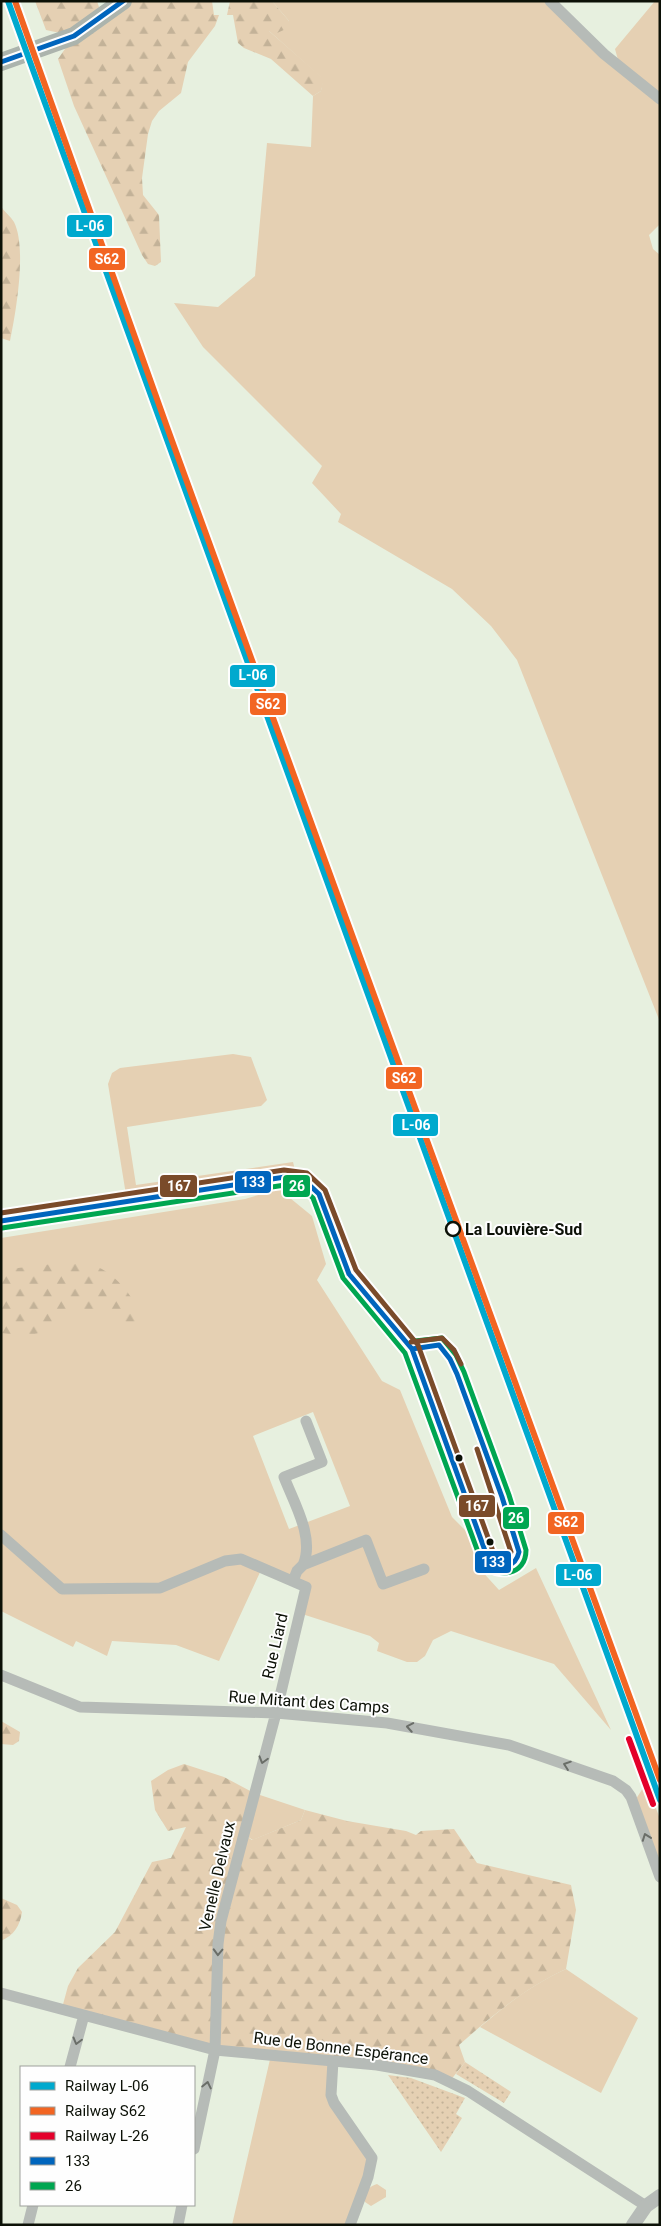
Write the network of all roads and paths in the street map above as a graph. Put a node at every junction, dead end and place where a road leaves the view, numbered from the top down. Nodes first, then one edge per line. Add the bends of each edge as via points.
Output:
1 (123, 1) edge
2 (550, 1) edge
3 (1, 62) edge
4 (660, 99) edge
5 (297, 1178) dead end
6 (1, 1221) edge
7 (306, 1422) dead end
8 (1, 1536) edge
9 (303, 1565) junction
10 (424, 1570) dead end
11 (293, 1581) junction
12 (1, 1675) edge
13 (276, 1713) junction
14 (660, 1877) edge
15 (1, 1992) edge
16 (84, 2015) junction
17 (215, 2050) junction
18 (333, 2061) junction
19 (70, 2066) edge
20 (195, 2144) edge
21 (660, 2196) edge
22 (32, 2206) edge
23 (182, 2206) edge
24 (646, 2206) junction
25 (28, 2225) edge
26 (178, 2225) edge
27 (350, 2225) edge
28 (633, 2225) edge

1 - 3 main road via 74,36
2 - 4 street via 604,54
5 - 6 street via 285,1177
7 - 9 street via 322,1462 284,1478 305,1534 307,1555
8 - 11 street via 62,1589 160,1588 233,1559 241,1559
9 - 10 street via 366,1540 383,1584
9 - 11 street
11 - 13 street, Rue Liard via 306,1587
12 - 13 street, Rue Mitant des Camps via 80,1707
14 -> 13 street, Rue Mitant des Camps via 631,1797 613,1781 486,1740 378,1721
13 -> 17 street, Venelle Delvaux via 221,1921
15 - 16 street, Rue de Bonne Espérance
16 - 17 street, Rue de Bonne Espérance
16 -> 19 street
17 - 18 street, Rue de Bonne Espérance
20 -> 17 street, Venelle Delvaux
18 - 24 street, Rue de Bonne Espérance via 420,2072 450,2081
18 - 27 street via 331,2095 334,2103 372,2158
21 - 24 street
22 - 25 street
23 - 26 street
24 - 28 street

